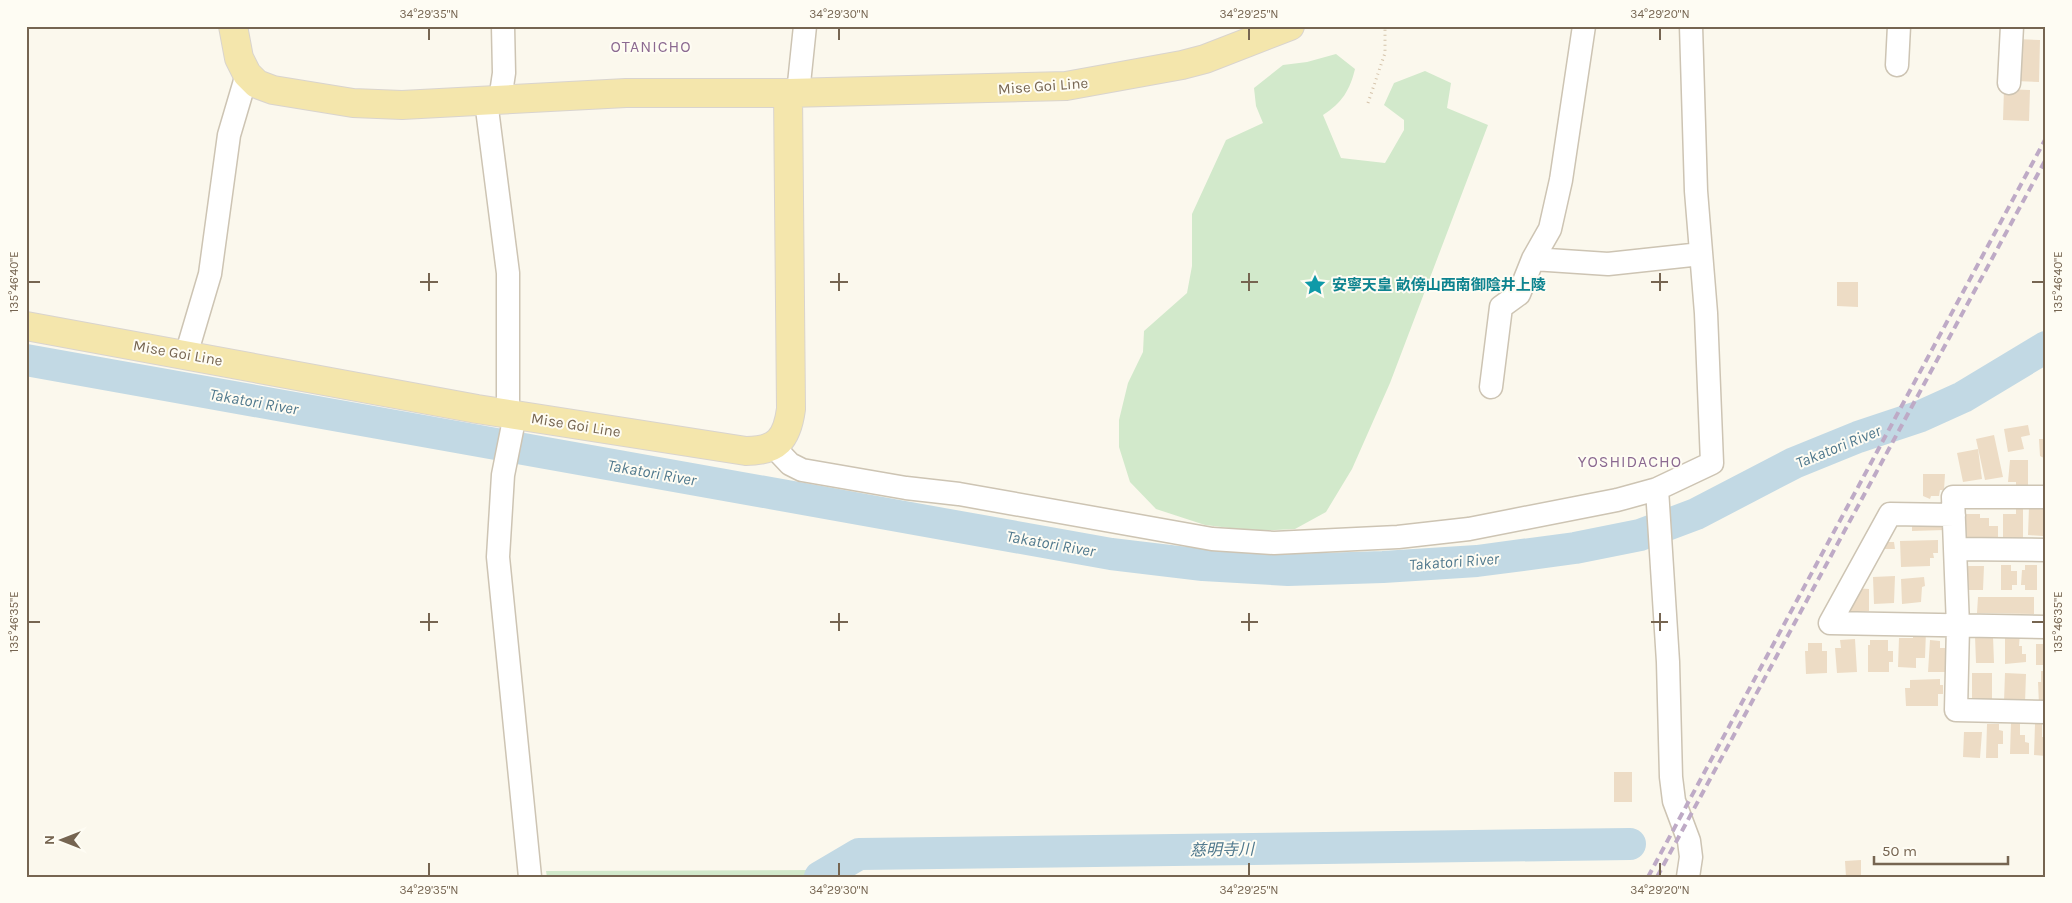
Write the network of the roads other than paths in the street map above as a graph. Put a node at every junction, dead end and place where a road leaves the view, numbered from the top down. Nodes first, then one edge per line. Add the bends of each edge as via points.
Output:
1 (233, 26) edge
2 (504, 26) edge
3 (805, 26) edge
4 (1584, 26) edge
5 (1691, 26) edge
6 (1899, 26) edge
7 (2012, 26) edge
8 (1273, 28) edge
9 (1897, 64) dead end
10 (247, 74) junction
11 (2009, 83) dead end
12 (793, 93) junction
13 (493, 100) junction
14 (1701, 254) junction
15 (1533, 259) junction
16 (26, 326) edge
17 (186, 354) junction
18 (1491, 387) dead end
19 (512, 418) junction
20 (773, 446) junction
21 (1657, 494) junction
22 (2046, 497) edge
23 (1954, 515) junction
24 (1955, 549) junction
25 (2046, 550) edge
26 (1958, 626) junction
27 (2046, 627) edge
28 (2046, 712) edge
29 (530, 877) edge
30 (1688, 877) edge

1 - 10 main road via 239,58
2 - 13 street via 504,73
3 - 12 street
4 - 15 street via 1559,190 1550,229
5 - 14 street
6 - 9 street
7 - 11 street
8 - 12 main road, Mise Goi Line via 1182,66 1083,84 1038,88
10 - 13 main road, Mise Goi Line via 257,84 273,90 353,103 402,105
10 - 17 street via 229,135 210,274
12 - 13 main road, Mise Goi Line via 626,93
12 - 20 main road via 791,409 784,436
13 - 19 street via 508,273
14 - 15 street via 1608,264
14 - 21 street via 1712,463
15 - 18 street via 1519,294 1501,307
16 - 17 main road, Mise Goi Line
17 - 19 main road, Mise Goi Line
19 - 20 main road, Mise Goi Line via 746,451 762,451
19 - 29 street via 503,475 498,557
20 - 21 street via 790,464 802,470 1244,542 1398,536 1469,529
21 - 30 street via 1674,801 1690,841
22 - 23 street via 1953,497
23 - 24 street
23 - 26 street via 1890,514 1830,623
24 - 25 street
24 - 26 street
26 - 27 street
26 - 28 street via 1956,710

